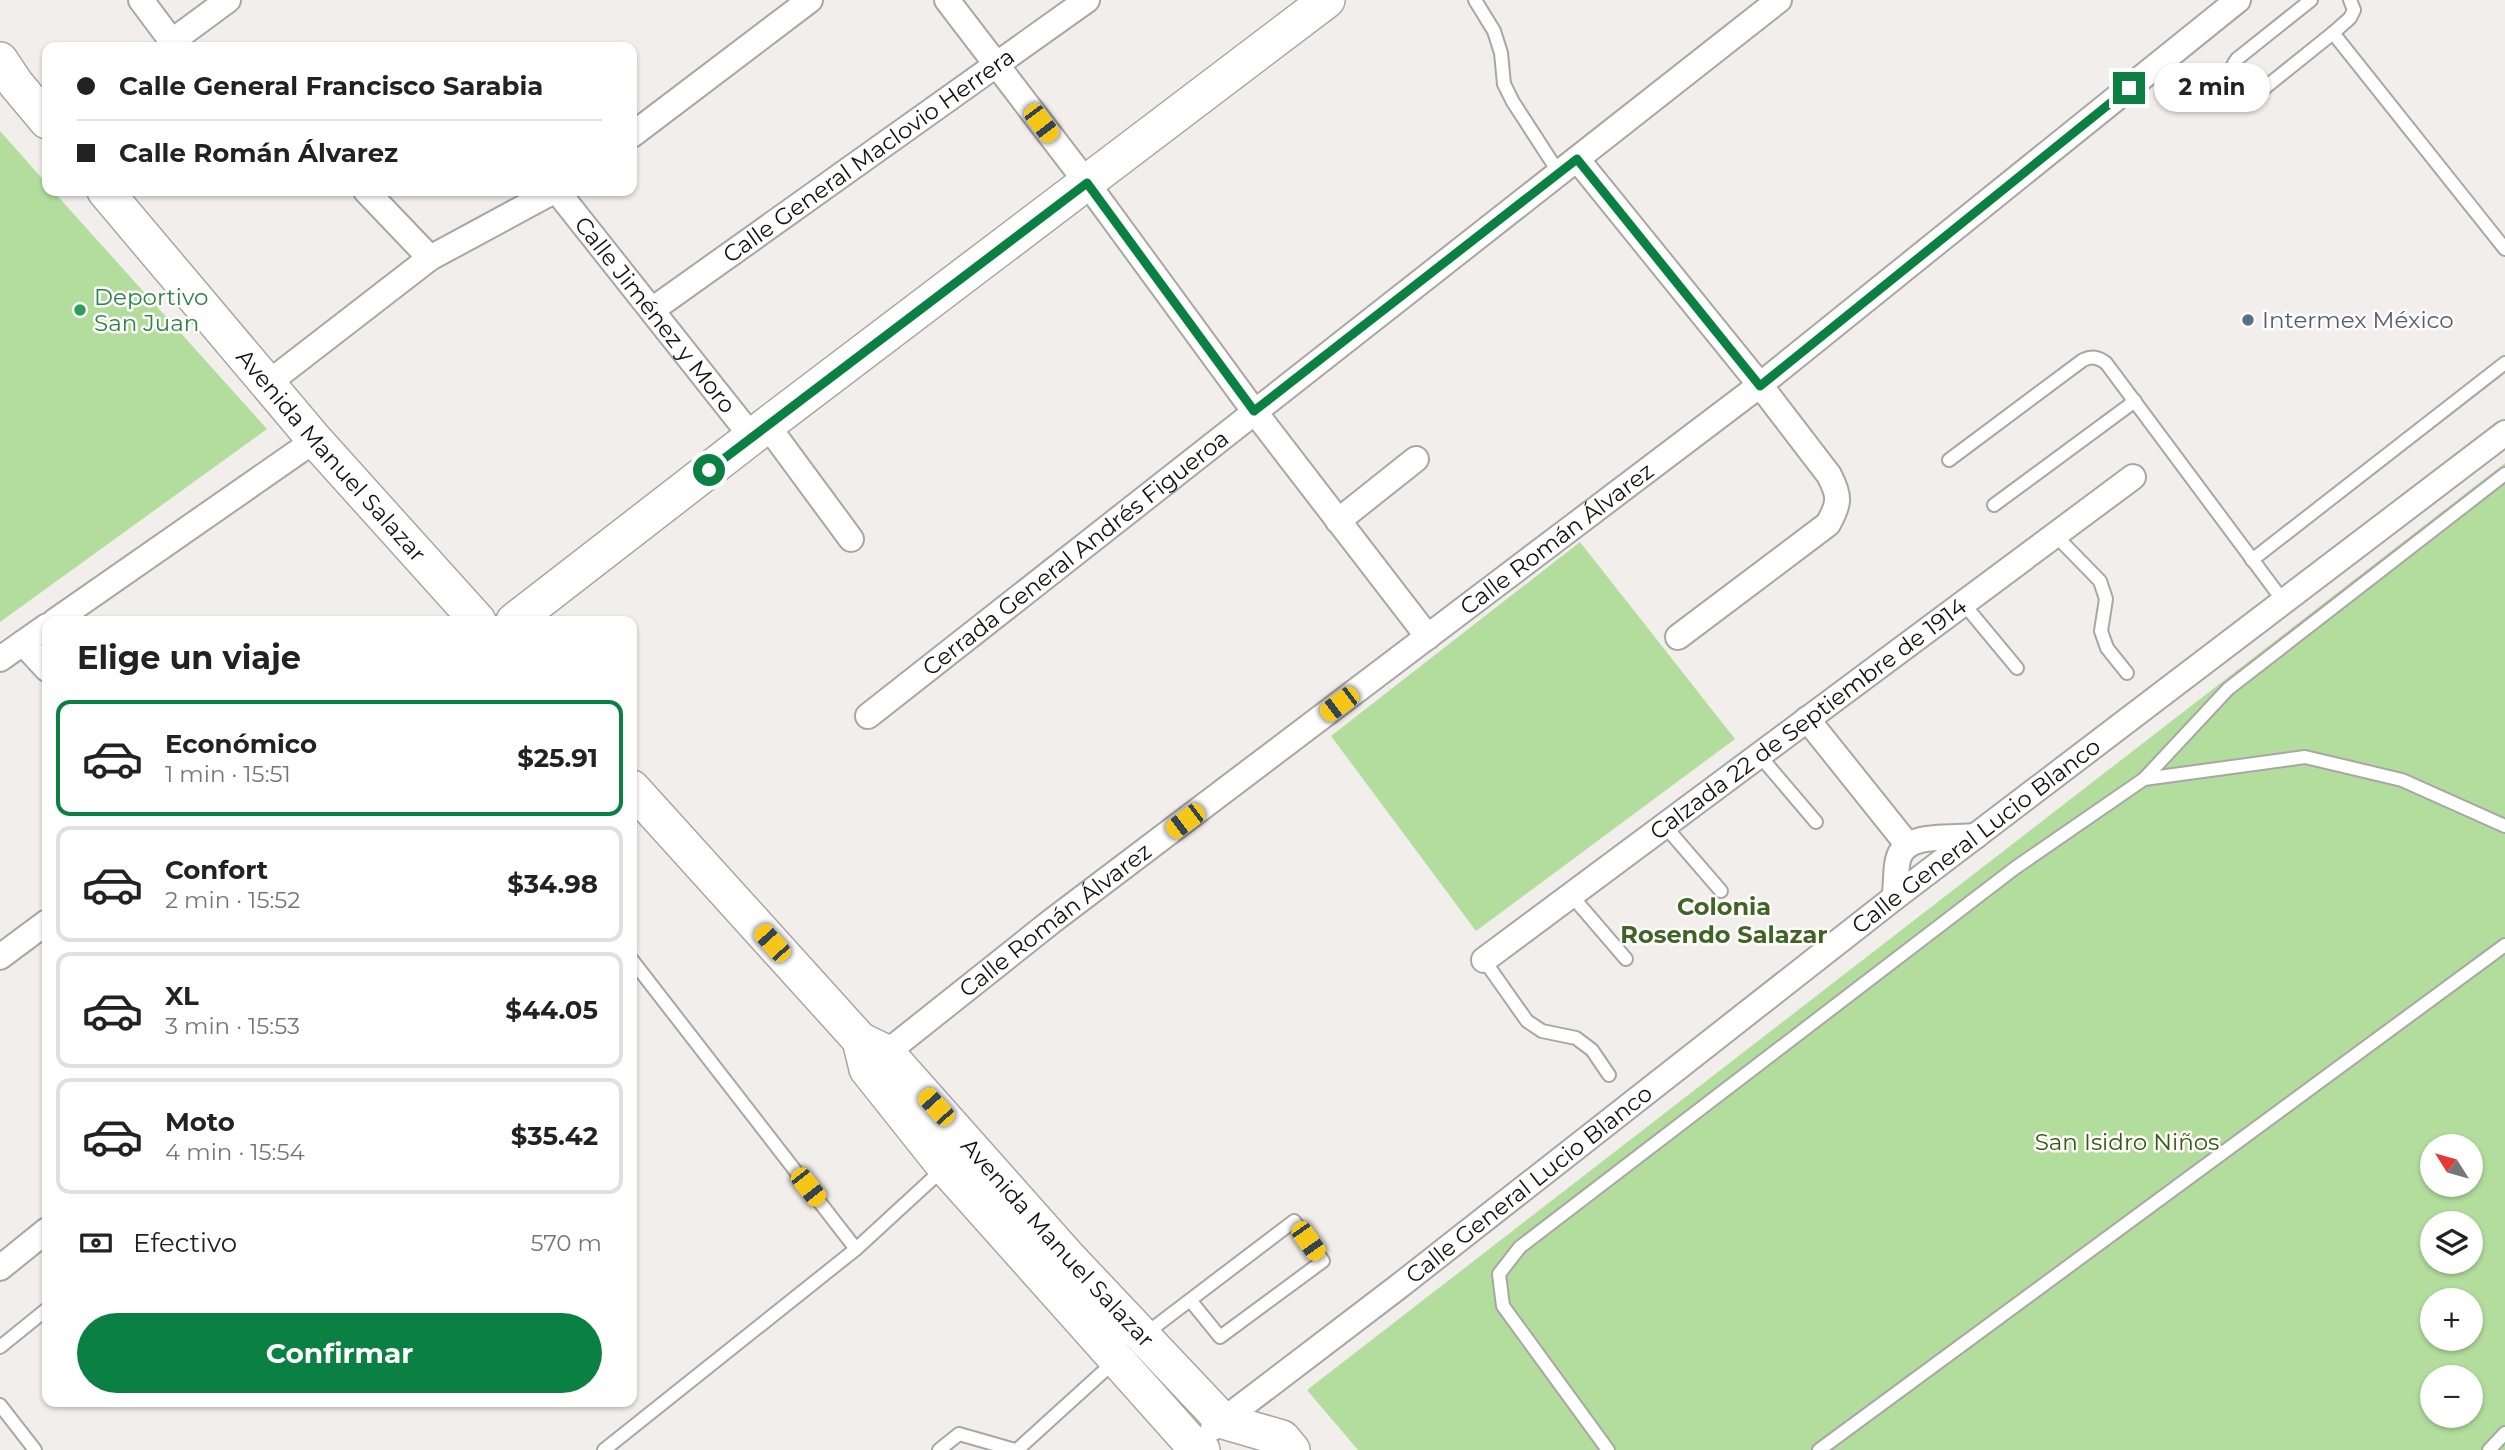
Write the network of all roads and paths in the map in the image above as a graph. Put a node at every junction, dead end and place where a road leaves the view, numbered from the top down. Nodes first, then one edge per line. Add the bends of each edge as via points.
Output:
1 (141, 0) edge
2 (228, 0) edge
3 (810, 0) edge
4 (947, 0) edge
5 (1087, 0) edge
6 (1475, 0) edge
7 (1779, 0) edge
8 (2238, 0) edge
9 (2311, 0) edge
10 (2350, 0) edge
11 (1315, 4) edge
12 (2333, 33) junction
13 (171, 42) edge
14 (177, 42) edge
15 (996, 64) junction
16 (5, 80) edge
17 (42, 116) edge
18 (637, 131) edge
19 (1568, 166) junction
20 (1087, 183) junction
21 (109, 196) edge
22 (371, 196) edge
23 (547, 196) edge
24 (560, 196) edge
25 (2505, 249) edge
26 (430, 258) junction
27 (652, 310) junction
28 (2505, 363) edge
29 (267, 384) junction
30 (1760, 386) junction
31 (2135, 401) junction
32 (1254, 411) junction
33 (760, 431) junction
34 (2505, 433) edge
35 (315, 440) junction
36 (1416, 458) dead end
37 (1949, 460) dead end
38 (2505, 474) edge
39 (2133, 477) dead end
40 (1994, 505) dead end
41 (1338, 521) junction
42 (2055, 535) junction
43 (852, 539) dead end
44 (2252, 560) junction
45 (2284, 602) junction
46 (1963, 603) junction
47 (62, 616) edge
48 (473, 616) edge
49 (520, 616) edge
50 (42, 630) edge
51 (1428, 637) junction
52 (1678, 637) dead end
53 (23, 643) junction
54 (0, 659) edge
55 (42, 663) edge
56 (2017, 668) dead end
57 (2127, 673) dead end
58 (868, 716) dead end
59 (1807, 719) junction
60 (1759, 755) junction
61 (2144, 779) junction
62 (637, 794) edge
63 (1816, 822) dead end
64 (1664, 825) junction
65 (2505, 826) edge
66 (1976, 836) junction
67 (1907, 845) junction
68 (1721, 891) dead end
69 (1571, 895) junction
70 (1894, 898) junction
71 (42, 926) edge
72 (2505, 945) edge
73 (0, 957) edge
74 (1626, 959) dead end
75 (1484, 960) joint
76 (637, 966) edge
77 (871, 1054) junction
78 (1609, 1075) dead end
79 (957, 1156) junction
80 (42, 1234) edge
81 (856, 1249) junction
82 (0, 1268) edge
83 (1190, 1300) junction
84 (42, 1313) edge
85 (0, 1347) edge
86 (1129, 1348) junction
87 (0, 1405) edge
88 (1223, 1421) junction
89 (2505, 1433) edge
90 (1193, 1448) edge
91 (35, 1450) edge
92 (604, 1450) edge
93 (939, 1450) edge
94 (1016, 1450) edge
95 (1292, 1450) edge
96 (1608, 1450) edge
97 (1819, 1450) edge
98 (2489, 1450) edge

1 - 13 street
2 - 14 street
3 - 18 street
4 - 15 street
5 - 15 street, Calle General Maclovio Herrera
6 - 19 lane via 1494,31 1509,93
7 - 19 street, Cerrada General Andrés Figueroa
8 - 30 street, Calle Román Álvarez
9 - 12 lane via 2237,59 2230,74 2234,82 2245,92 2262,90
10 - 12 lane via 2354,10 2350,18
11 - 20 street
12 - 25 lane
15 - 20 street
15 - 27 street, Calle General Maclovio Herrera
16 - 17 street
19 - 30 street
19 - 32 street, Cerrada General Andrés Figueroa
20 - 32 street
20 - 33 street
21 - 29 street, Avenida Manuel Salazar
22 - 26 street
23 - 26 street
24 - 27 street, Calle Jiménez y Moro
26 - 29 street
27 - 33 street, Calle Jiménez y Moro
28 - 44 lane
29 - 35 street, Avenida Manuel Salazar
30 - 51 street, Calle Román Álvarez
30 - 52 street via 1829,475 1838,491 1837,508 1828,524
31 - 37 lane via 2106,363 2091,356
31 - 40 lane
31 - 44 lane
32 - 41 street
32 - 58 street, Cerrada General Andrés Figueroa
33 - 43 street, Calle Jiménez y Moro
33 - 49 street
34 - 45 street, Calle General Lucio Blanco
35 - 47 street
35 - 48 street, Avenida Manuel Salazar
36 - 41 street
38 - 61 lane via 2228,689
39 - 42 street, Calzada 22 de Septiembre de 1914
41 - 51 street
42 - 46 street, Calzada 22 de Septiembre de 1914
42 - 57 lane via 2100,581 2106,598 2101,631 2107,648
44 - 45 lane
45 - 66 street, Calle General Lucio Blanco
46 - 56 lane
46 - 59 street, Calzada 22 de Septiembre de 1914
50 - 53 street
51 - 77 street, Calle Román Álvarez
53 - 54 street
53 - 55 street
59 - 60 street, Calzada 22 de Septiembre de 1914
59 - 67 street
60 - 63 lane
60 - 64 street, Calzada 22 de Septiembre de 1914
61 - 65 lane via 2305,757 2402,780
61 - 96 lane via 2015,868 1520,1247 1499,1274 1503,1306
62 - 77 street, Avenida Manuel Salazar
64 - 68 lane
64 - 69 street, Calzada 22 de Septiembre de 1914
66 - 67 street via 1920,839
66 - 70 street, Calle General Lucio Blanco
67 - 70 street via 1898,861
69 - 74 lane
69 - 75 street, Calzada 22 de Septiembre de 1914
70 - 88 street, Calle General Lucio Blanco
71 - 73 street
72 - 97 lane
75 - 78 lane via 1527,1021 1542,1031 1576,1038 1592,1049
76 - 81 lane
77 - 79 street, Avenida Manuel Salazar
79 - 81 lane
79 - 86 street, Avenida Manuel Salazar
80 - 82 street
81 - 92 lane
83 - 83 lane via 1220,1337 1322,1261 1294,1221
83 - 86 lane
84 - 85 lane
86 - 88 street, Avenida Manuel Salazar
86 - 90 street, Avenida Manuel Salazar
86 - 94 lane
87 - 91 lane
88 - 90 street, Calle General Lucio Blanco
88 - 95 street via 1282,1438
89 - 98 lane
93 - 94 lane via 959,1434

